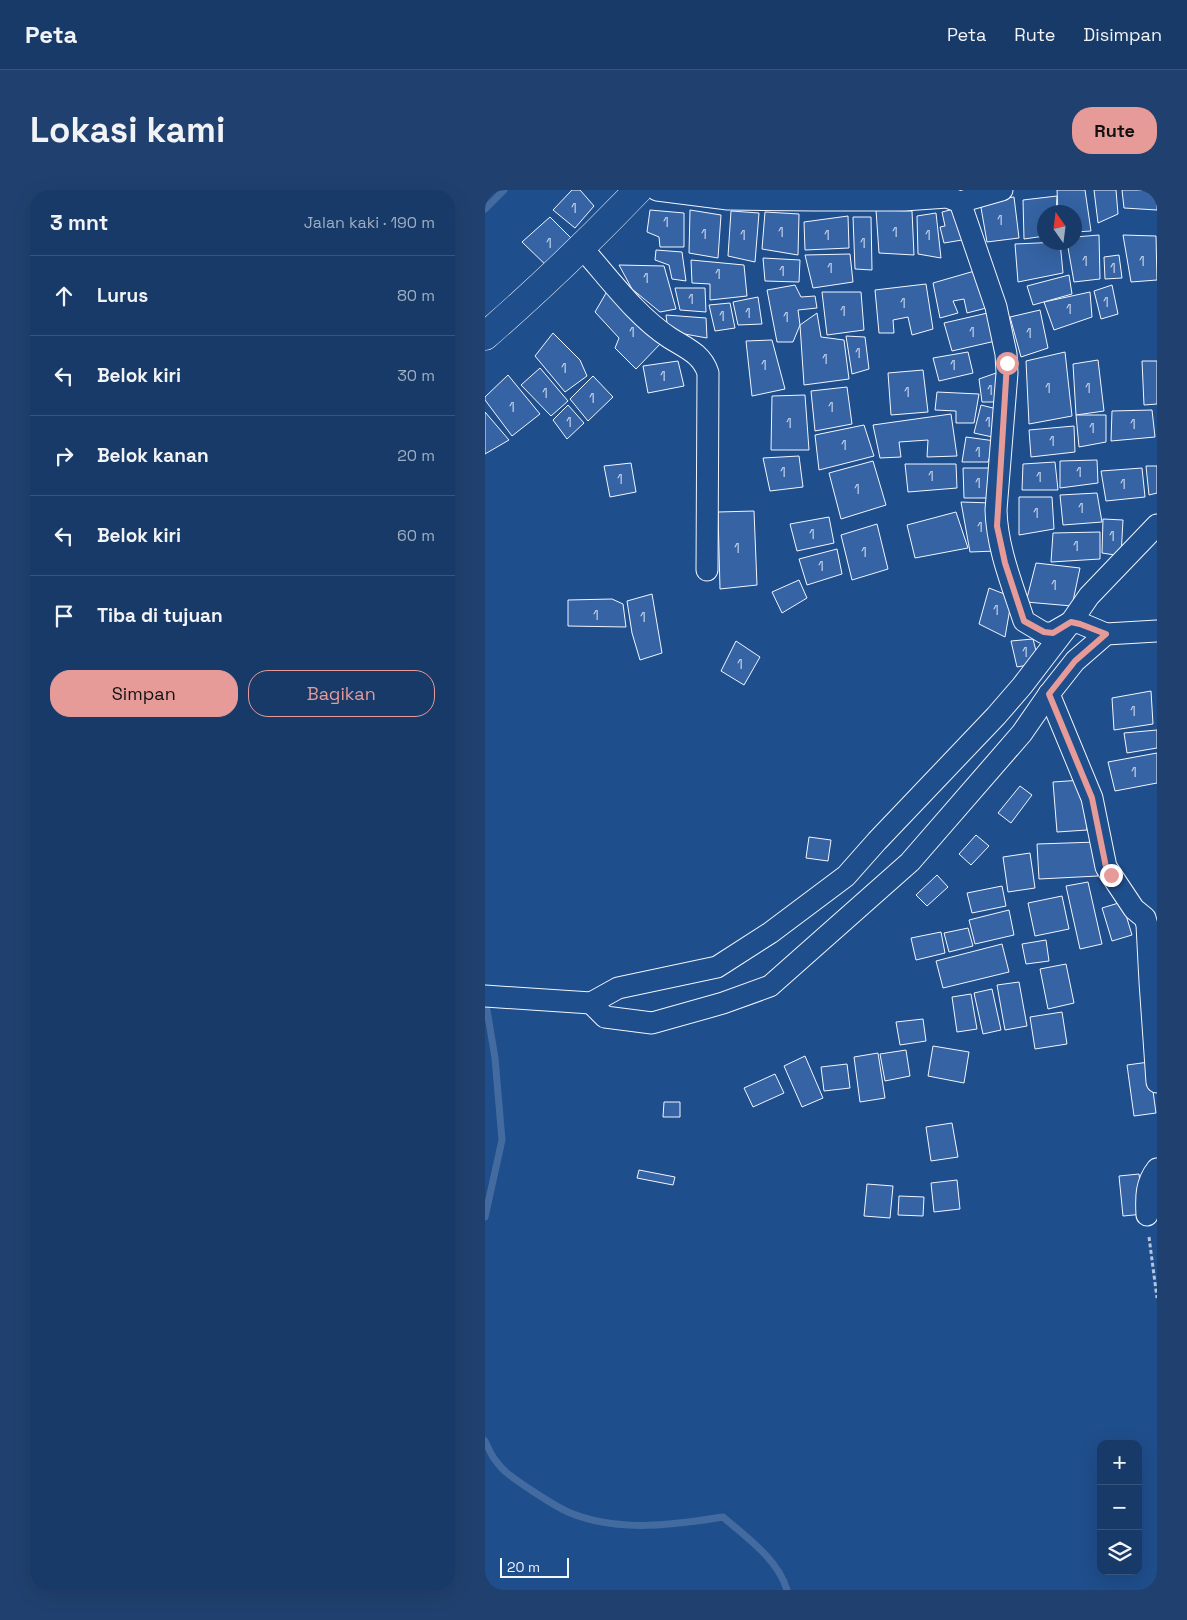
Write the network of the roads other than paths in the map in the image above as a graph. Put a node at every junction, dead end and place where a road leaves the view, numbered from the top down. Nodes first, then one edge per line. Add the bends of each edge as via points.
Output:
1 (638, 190) edge
2 (657, 190) edge
3 (1002, 190) edge
4 (960, 202) junction
5 (582, 248) junction
6 (485, 336) edge
7 (1157, 525) edge
8 (707, 570) dead end
9 (1075, 623) junction
10 (1157, 631) edge
11 (1104, 633) junction
12 (1049, 694) junction
13 (485, 996) edge
14 (591, 1003) junction
15 (1157, 1082) edge
16 (1157, 1169) edge
17 (1147, 1215) road end

1 - 5 main road
2 - 4 street via 727,199 947,198
3 - 4 street
4 - 9 street via 990,287 1007,363 997,510 999,542 1024,621 1044,632 1053,633
5 - 6 main road
5 - 8 street via 642,316 705,364 708,374
7 - 9 street via 1089,596
9 - 11 street
9 - 14 street via 996,716 846,876 770,933 717,967 617,988
10 - 11 street
11 - 12 street via 1075,661
12 - 14 street via 1022,733 910,862 770,986 652,1023 605,1016
12 - 15 street via 1092,798 1106,867 1147,925
13 - 14 street
16 - 17 street via 1148,1184

